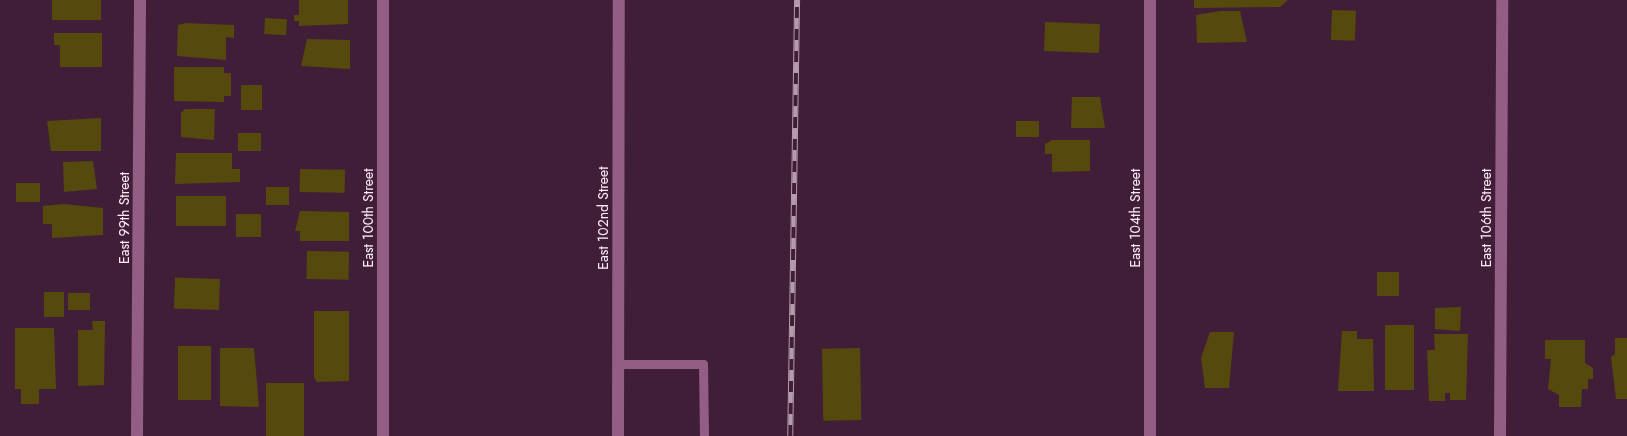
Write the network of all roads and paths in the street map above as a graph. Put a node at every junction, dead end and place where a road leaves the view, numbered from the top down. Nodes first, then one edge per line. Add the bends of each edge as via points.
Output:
1 (140, 0) edge
2 (383, 0) edge
3 (619, 0) edge
4 (1150, 0) edge
5 (1502, 0) edge
6 (618, 364) junction
7 (137, 436) edge
8 (383, 436) edge
9 (618, 436) edge
10 (704, 436) edge
11 (1150, 436) edge
12 (1500, 436) edge

1 - 7 street, East 99th Street
2 - 8 street, East 100th Street
3 - 6 street, East 102nd Street
4 - 11 street, East 104th Street
5 - 12 street, East 106th Street
6 - 9 street, East 102nd Street
6 - 10 lane via 703,364

